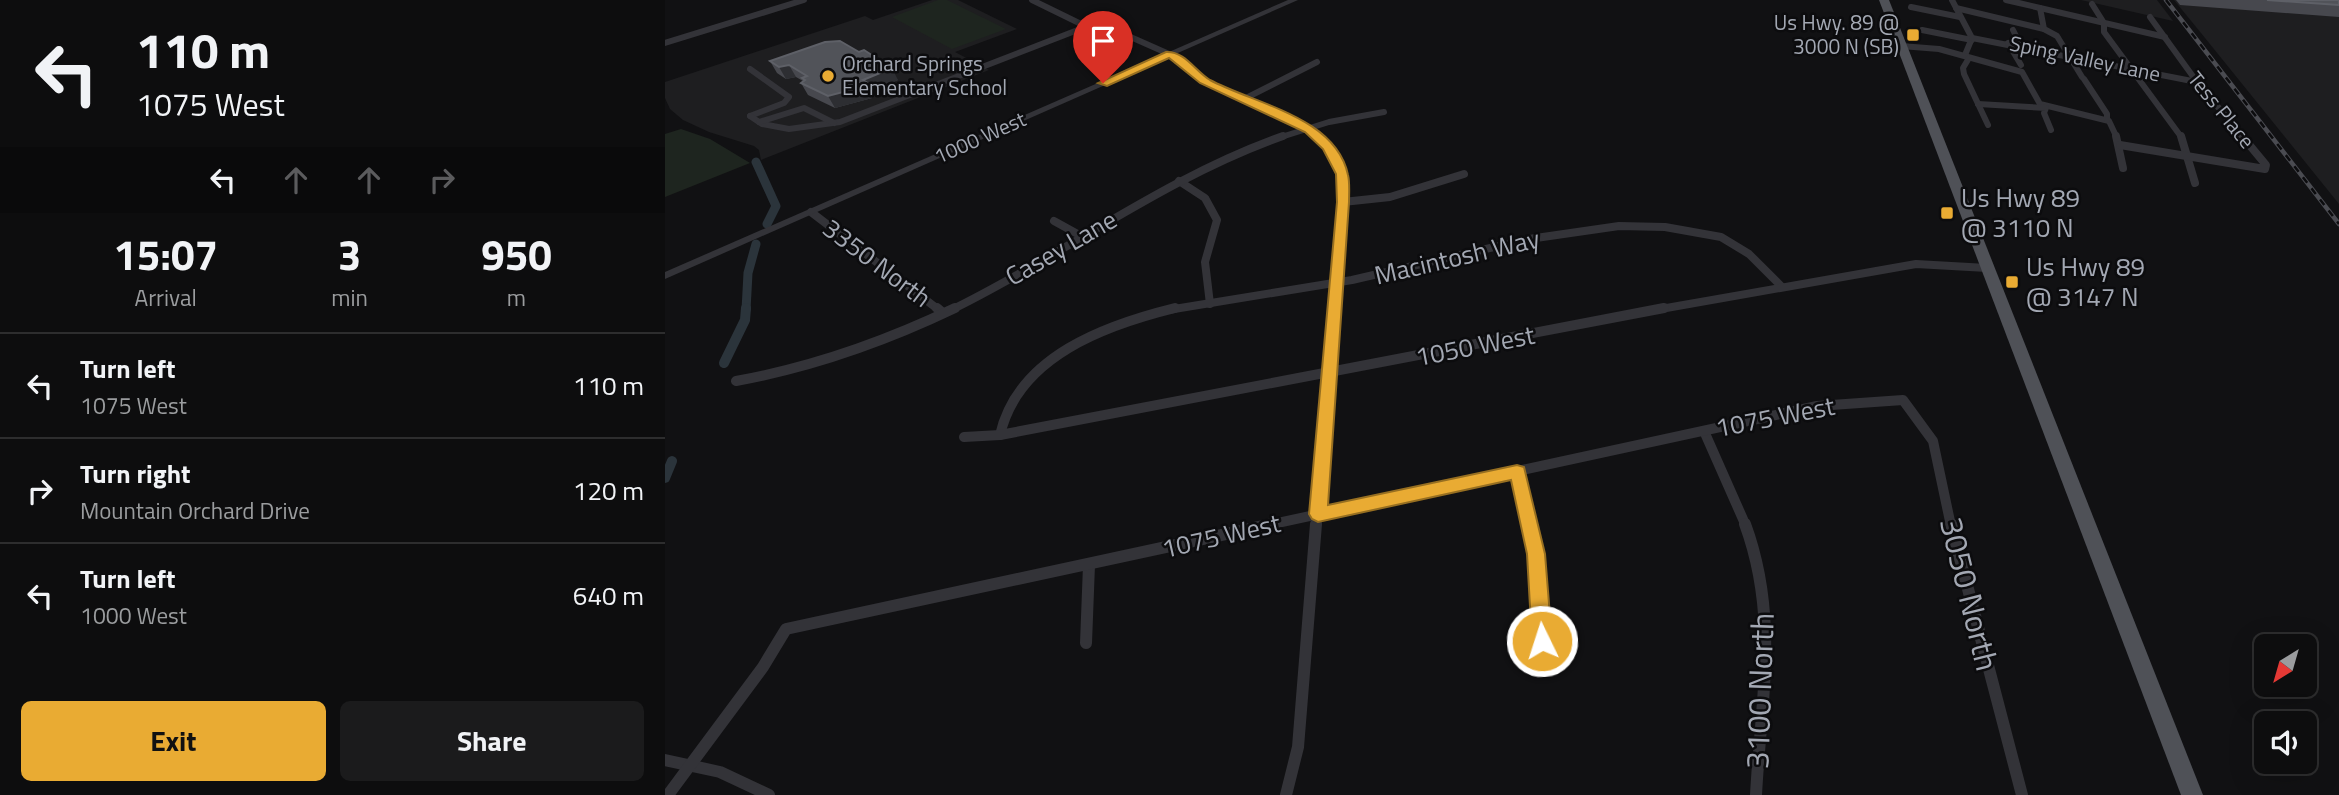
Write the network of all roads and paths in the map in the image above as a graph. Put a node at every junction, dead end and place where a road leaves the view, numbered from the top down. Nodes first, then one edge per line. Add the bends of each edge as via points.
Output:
1 (804, 0) edge
2 (1032, 0) edge
3 (1294, 0) edge
4 (1884, 0) edge
5 (1951, 0) edge
6 (2006, 0) edge
7 (2041, 0) edge
8 (2092, 4) dead end
9 (1911, 7) dead end
10 (1956, 8) junction
11 (2043, 9) junction
12 (1960, 17) junction
13 (2150, 17) dead end
14 (2104, 23) junction
15 (1088, 26) junction
16 (2044, 29) junction
17 (1922, 30) dead end
18 (2013, 30) dead end
19 (2165, 37) junction
20 (1972, 39) junction
21 (665, 43) edge
22 (2008, 43) junction
23 (1901, 46) junction
24 (2021, 46) junction
25 (1169, 54) junction
26 (2069, 55) junction
27 (1967, 56) junction
28 (1317, 62) dead end
29 (2018, 66) junction
30 (2131, 68) junction
31 (750, 69) dead end
32 (2197, 82) junction
33 (1244, 99) junction
34 (1978, 104) junction
35 (2046, 108) junction
36 (1384, 111) dead end
37 (2107, 120) junction
38 (759, 122) junction
39 (834, 123) junction
40 (1988, 125) dead end
41 (1309, 129) junction
42 (2051, 130) dead end
43 (2120, 145) junction
44 (2190, 158) junction
45 (2123, 168) dead end
46 (1464, 174) dead end
47 (1179, 181) junction
48 (2195, 183) dead end
49 (1343, 202) junction
50 (811, 212) junction
51 (1054, 221) dead end
52 (1083, 237) junction
53 (1987, 268) junction
54 (665, 276) edge
55 (1334, 284) junction
56 (1781, 286) junction
57 (1210, 304) junction
58 (943, 313) junction
59 (1328, 374) junction
60 (736, 381) dead end
61 (1903, 400) joint
62 (1705, 431) junction
63 (1000, 435) junction
64 (964, 437) dead end
65 (1517, 472) junction
66 (1318, 514) junction
67 (1089, 565) junction
68 (1086, 643) dead end
69 (1534, 665) dead end
70 (665, 760) edge
71 (693, 765) junction
72 (668, 795) edge
73 (769, 795) edge
74 (1286, 795) edge
75 (1756, 795) edge
76 (2022, 795) edge
77 (2192, 795) edge

1 - 21 street
2 - 15 street
3 - 25 street, 1000 West
4 - 23 main road
5 - 10 street
6 - 11 street
7 - 11 street
8 - 14 street
9 - 12 street
10 - 12 street
10 - 16 street
11 - 14 street
11 - 16 street
12 - 20 street
13 - 19 street, Tess Place
14 - 19 street
14 - 30 street via 2104,32
15 - 25 street via 1117,31
15 - 39 street
16 - 26 street via 2055,33
17 - 20 street, Sping Valley Lane
18 - 24 street
19 - 32 street, Tess Place
20 - 22 street, Sping Valley Lane
20 - 27 street
22 - 24 street, Sping Valley Lane
22 - 29 street
23 - 27 street
23 - 53 main road
24 - 26 street, Sping Valley Lane
25 - 33 street via 1204,81
25 - 50 street, 1000 West
26 - 30 street, Sping Valley Lane
26 - 37 street
27 - 29 street
27 - 34 street via 1964,74
28 - 33 street
29 - 35 street
30 - 32 street, Sping Valley Lane
30 - 44 street via 2182,138
31 - 38 street via 789,97 750,116
32 - 44 street, Tess Place via 2266,165 2265,169 2252,169
33 - 41 street
34 - 35 street
34 - 40 street
35 - 37 street
35 - 42 street
36 - 41 street, Casey Lane
37 - 43 street
38 - 39 street via 789,129
38 - 39 street via 804,108
41 - 47 street, Casey Lane
41 - 49 street via 1336,158
43 - 44 street
43 - 45 street
44 - 48 street
46 - 49 street via 1390,197
47 - 52 street, Casey Lane
47 - 57 street via 1205,198 1217,220 1205,261
49 - 55 street
50 - 54 street, 1000 West
50 - 58 street, 3350 North
51 - 52 street
52 - 58 street, Casey Lane
53 - 56 street, 1050 West via 1916,264
53 - 77 main road
55 - 56 street, Macintosh Way via 1517,242 1620,225 1710,234 1731,241
55 - 57 street, Macintosh Way
55 - 59 street
56 - 59 street, 1050 West
57 - 63 street, Macintosh Way via 1126,322 1083,340 1042,368 1016,398 1002,421
58 - 60 street, Casey Lane via 817,363
59 - 63 street, 1050 West
59 - 66 street
61 - 62 street, 1075 West via 1817,405
61 - 76 street, 3050 North via 1933,442 1955,544
62 - 65 street, 1075 West
62 - 75 street, 3100 North via 1739,499 1756,555 1765,612 1767,644
63 - 64 street, 1050 West
65 - 66 street, 1075 West
65 - 69 street via 1536,554 1542,641
66 - 67 street, 1075 West
66 - 74 street via 1298,747
67 - 68 street
67 - 71 street, 1075 West via 786,629
70 - 71 street
71 - 72 street
71 - 73 street

